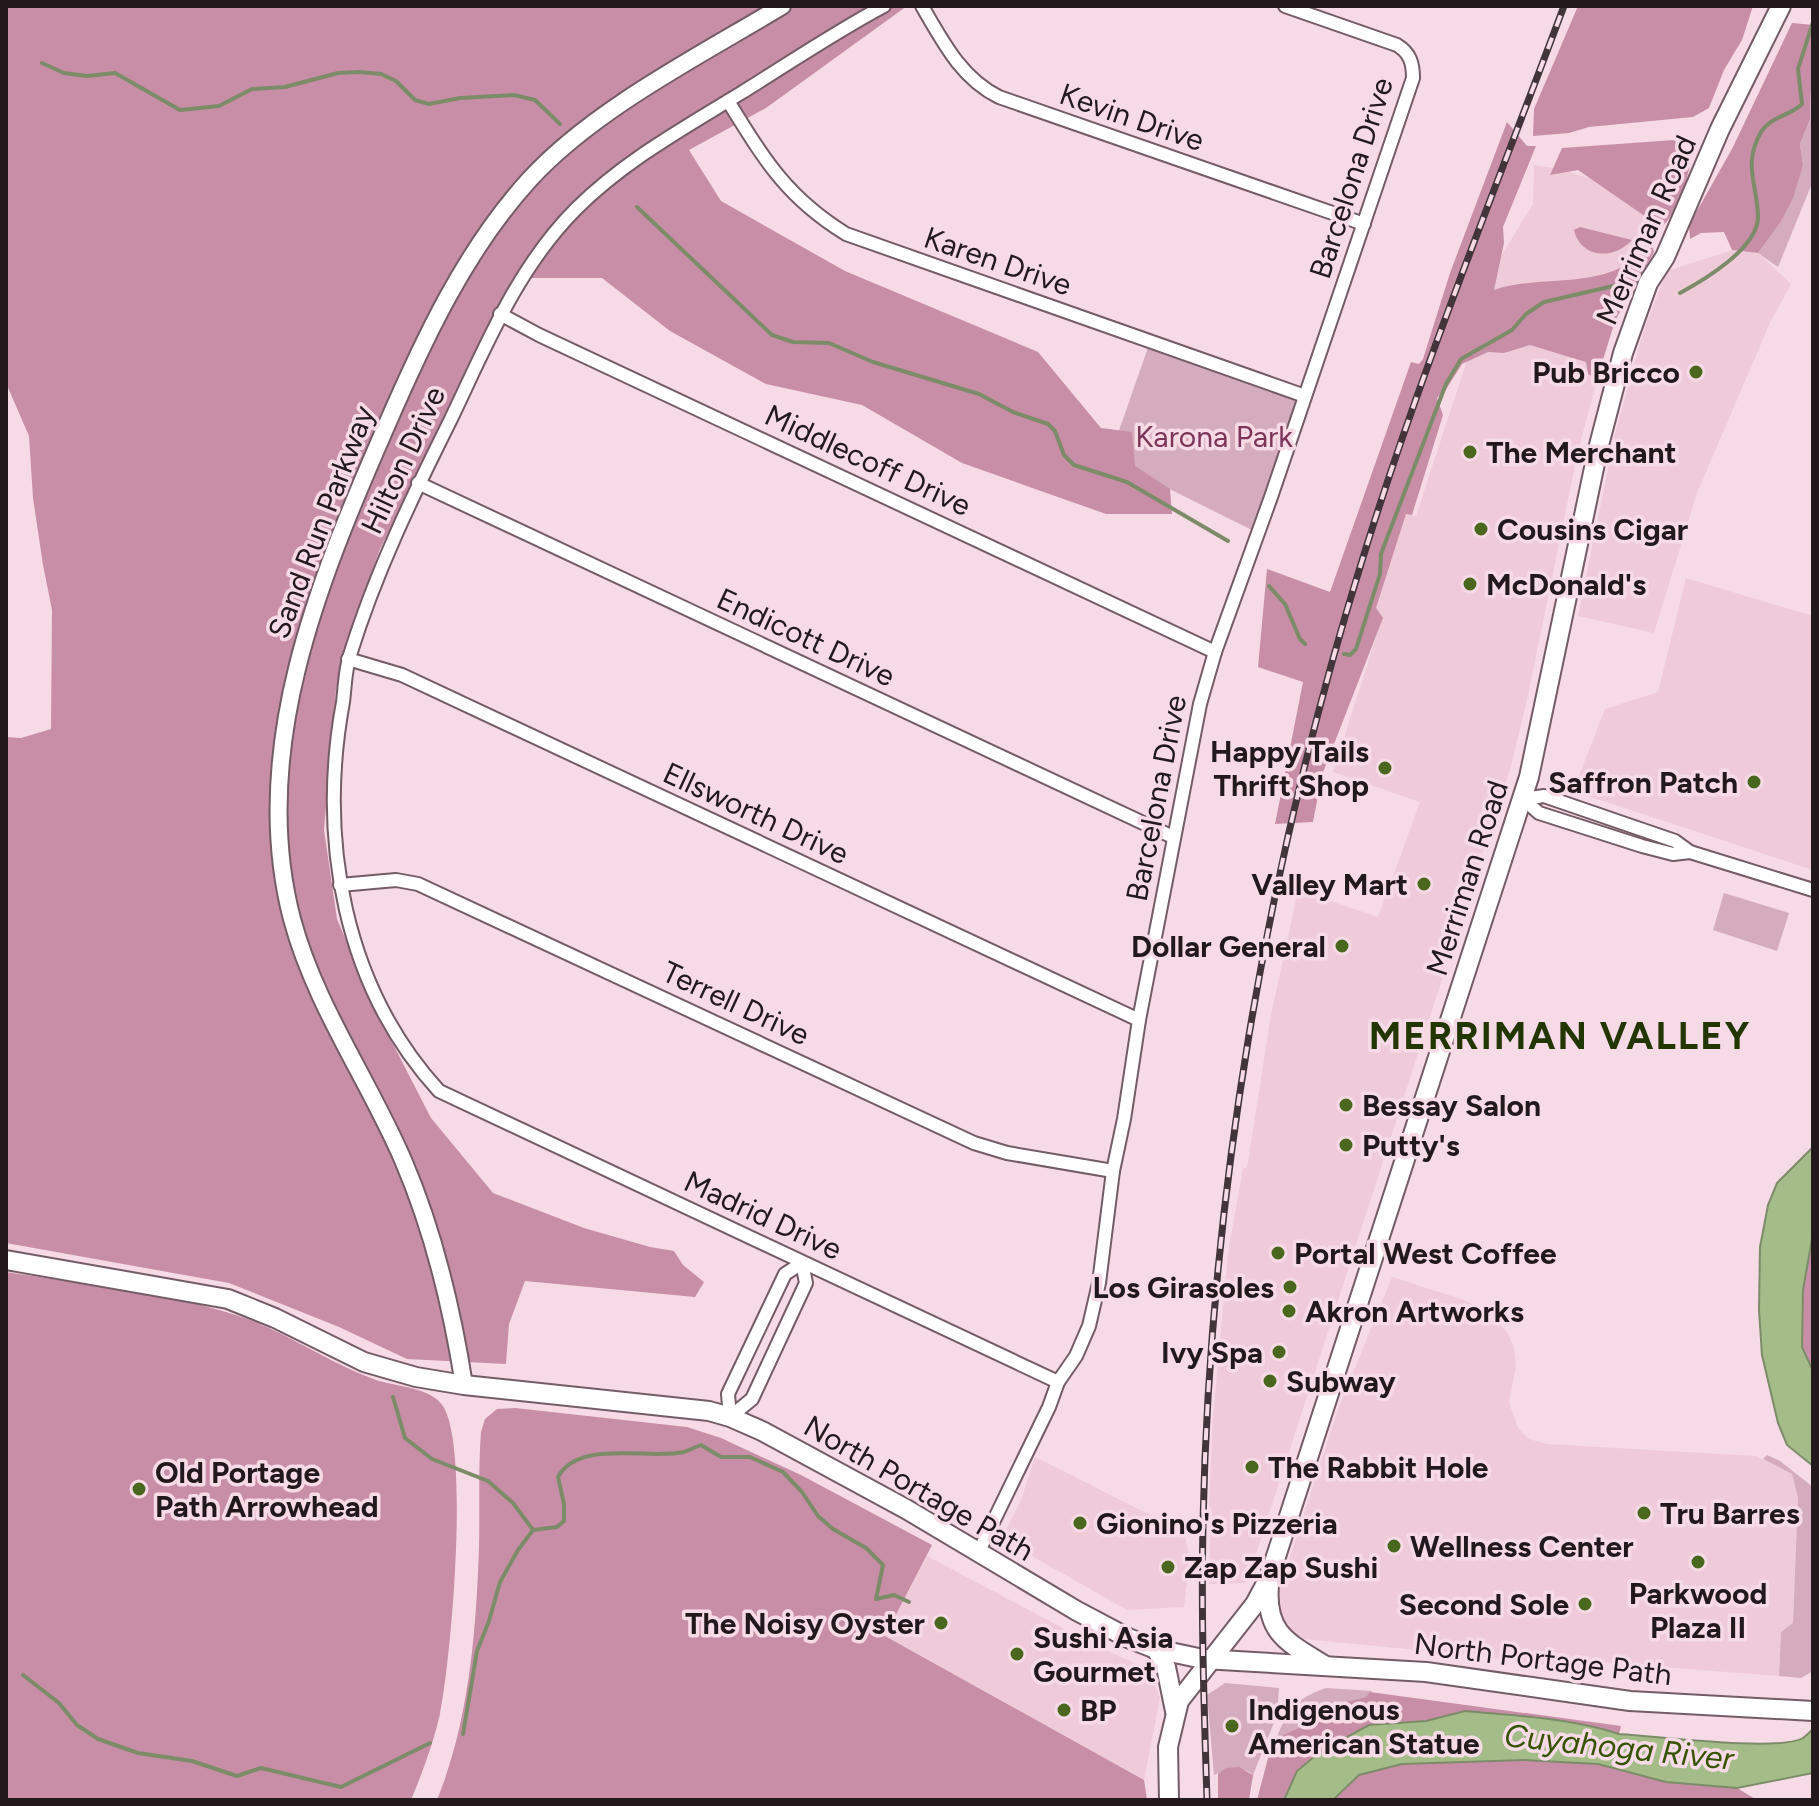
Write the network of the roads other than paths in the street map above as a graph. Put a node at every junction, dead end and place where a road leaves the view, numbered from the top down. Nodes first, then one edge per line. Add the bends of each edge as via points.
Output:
1 (782, 6) edge
2 (884, 6) edge
3 (922, 6) edge
4 (1285, 6) edge
5 (1781, 6) edge
6 (728, 101) junction
7 (1364, 224) junction
8 (500, 314) junction
9 (1305, 396) junction
10 (418, 483) junction
11 (1215, 652) junction
12 (348, 659) junction
13 (1523, 799) junction
14 (1605, 817) junction
15 (1600, 832) junction
16 (1655, 834) junction
17 (1173, 837) junction
18 (1651, 848) junction
19 (1690, 852) junction
20 (340, 885) junction
21 (1813, 890) edge
22 (1139, 1020) junction
23 (447, 1095) joint
24 (1113, 1171) junction
25 (6, 1260) edge
26 (802, 1263) junction
27 (1058, 1382) junction
28 (464, 1385) junction
29 (730, 1417) junction
30 (979, 1551) junction
31 (1269, 1578) junction
32 (1156, 1649) junction
33 (1211, 1659) junction
34 (1326, 1667) junction
35 (1813, 1711) edge
36 (1176, 1714) junction
37 (1169, 1800) edge

1 - 28 street, Sand Run Parkway via 587,128 529,180 503,213 459,278 396,403 322,583 294,683 279,813 292,918 313,979 403,1159 422,1210 450,1306
2 - 6 street, Hilton Drive
3 - 7 street, Kevin Drive via 966,73 999,97
4 - 7 street, Barcelona Drive via 1397,45 1410,57 1409,97
5 - 13 main road, Merriman Road via 1665,257 1648,283 1623,353
6 - 8 street, Hilton Drive via 595,191 548,241
6 - 9 street, Karen Drive via 782,182 822,220 846,234
7 - 9 street, Barcelona Drive
8 - 10 street, Hilton Drive
8 - 11 street, Middlecoff Drive
9 - 11 street, Barcelona Drive
10 - 12 street, Hilton Drive
10 - 17 street, Endicott Drive
11 - 17 street, Barcelona Drive
12 - 20 street, Hilton Drive via 334,774
12 - 22 street, Ellsworth Drive via 402,675
13 - 14 street via 1544,796
13 - 15 street via 1539,813
13 - 31 main road, Merriman Road
14 - 15 street
14 - 16 street
15 - 18 street
16 - 18 street
16 - 19 street
17 - 22 street, Barcelona Drive
18 - 19 street
19 - 21 street
20 - 23 street, Hilton Drive via 368,983 414,1062
20 - 24 street, Terrell Drive via 396,880 418,884 974,1143
22 - 24 street, Barcelona Drive
23 - 26 street, Madrid Drive
24 - 27 street, Barcelona Drive via 1089,1326
25 - 28 main road, North Portage Path via 228,1299 364,1362
26 - 27 street, Madrid Drive
26 - 29 street via 785,1274 728,1394
26 - 29 street via 806,1283 752,1399
27 - 30 street, Barcelona Drive
28 - 29 main road, North Portage Path
29 - 30 main road, North Portage Path
30 - 32 main road, North Portage Path via 1077,1611
31 - 33 main road, Merriman Road
31 - 34 main road via 1268,1612 1278,1632
32 - 33 main road, North Portage Path
32 - 36 main road via 1166,1667
33 - 34 main road, North Portage Path
33 - 36 main road, Merriman Road via 1179,1701
34 - 35 main road, North Portage Path via 1426,1672 1630,1701
36 - 37 main road, Merriman Road via 1168,1747

